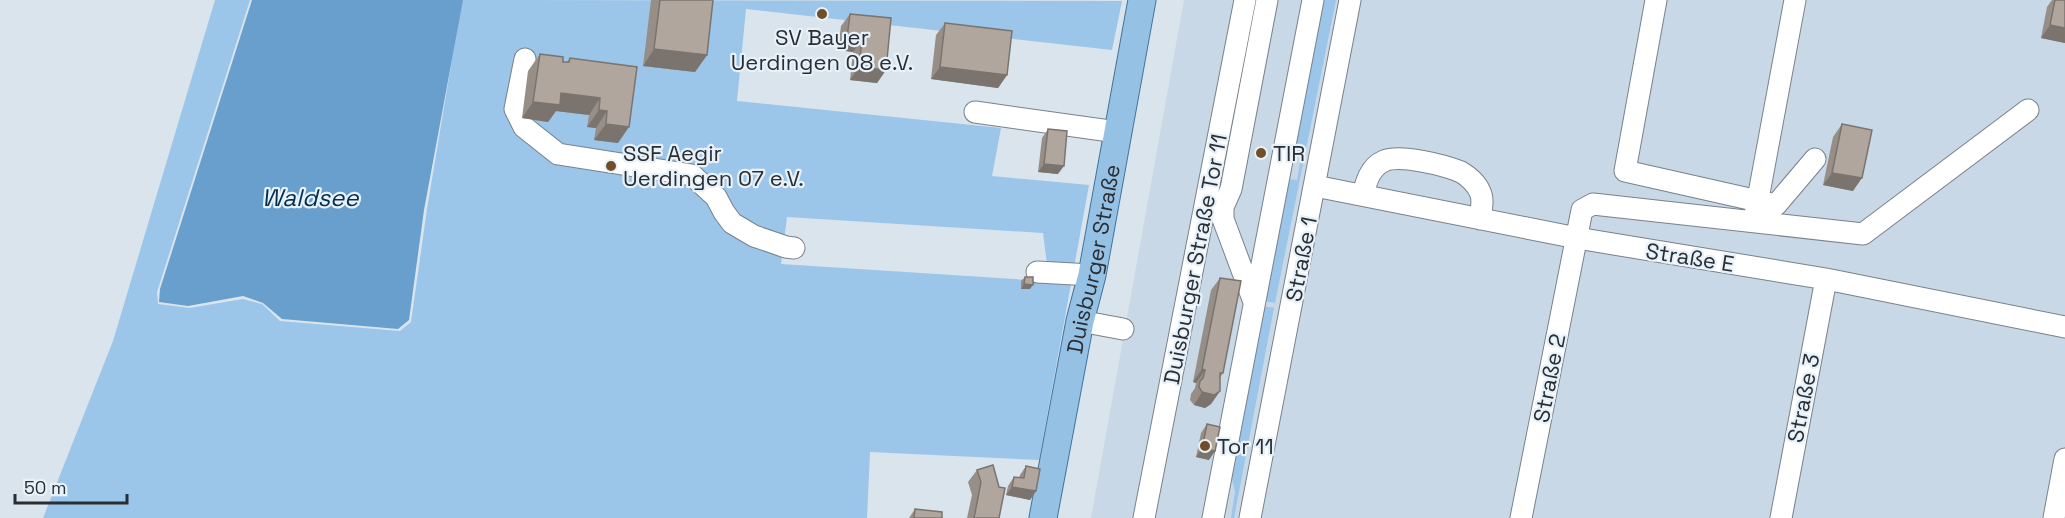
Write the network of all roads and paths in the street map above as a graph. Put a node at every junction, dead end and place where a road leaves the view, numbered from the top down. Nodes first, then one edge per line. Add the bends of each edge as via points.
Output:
1 (1142, 0) edge
2 (1245, 0) edge
3 (1267, 0) edge
4 (1313, 0) edge
5 (1350, 0) edge
6 (1656, 0) edge
7 (1795, 0) edge
8 (525, 59) dead end
9 (2028, 110) dead end
10 (975, 112) dead end
11 (1117, 132) junction
12 (1815, 159) dead end
13 (1315, 186) junction
14 (1363, 195) junction
15 (1755, 211) junction
16 (1480, 219) junction
17 (1577, 238) junction
18 (794, 248) dead end
19 (1037, 272) dead end
20 (1092, 275) junction
21 (1826, 279) junction
22 (1254, 302) junction
23 (1080, 321) junction
24 (2065, 327) edge
25 (1123, 330) dead end
26 (2065, 459) edge
27 (1043, 518) edge
28 (1144, 518) edge
29 (1213, 518) edge
30 (1250, 518) edge
31 (1521, 518) edge
32 (1780, 518) edge
33 (2054, 518) edge

1 - 11 main road, Duisburger Straße
2 - 28 lane, Duisburger Straße Tor 11
3 - 22 lane via 1231,189 1223,207 1223,219
4 - 22 lane
5 - 13 lane, Straße 1
6 - 15 lane via 1625,171
7 - 15 lane
8 - 18 lane via 515,109 524,127 558,154 692,175 716,197 732,223 754,236
9 - 15 lane via 1863,234
10 - 11 lane
11 - 20 main road, Duisburger Straße
12 - 15 lane via 1776,205
13 - 14 lane, Straße E
13 - 30 lane, Straße 1
14 - 16 lane, Straße E
14 - 16 lane via 1366,181 1377,165 1393,159 1411,160 1468,177 1480,190
15 - 17 lane, Straße 2 via 1593,204 1582,210
16 - 17 lane, Straße E
17 - 21 lane, Straße E
17 - 31 lane, Straße 2
19 - 20 lane
20 - 23 main road, Duisburger Straße
21 - 24 lane, Straße E
21 - 32 lane, Straße 3
22 - 29 lane
23 - 25 lane
23 - 27 main road, Duisburger Straße
26 - 33 lane

